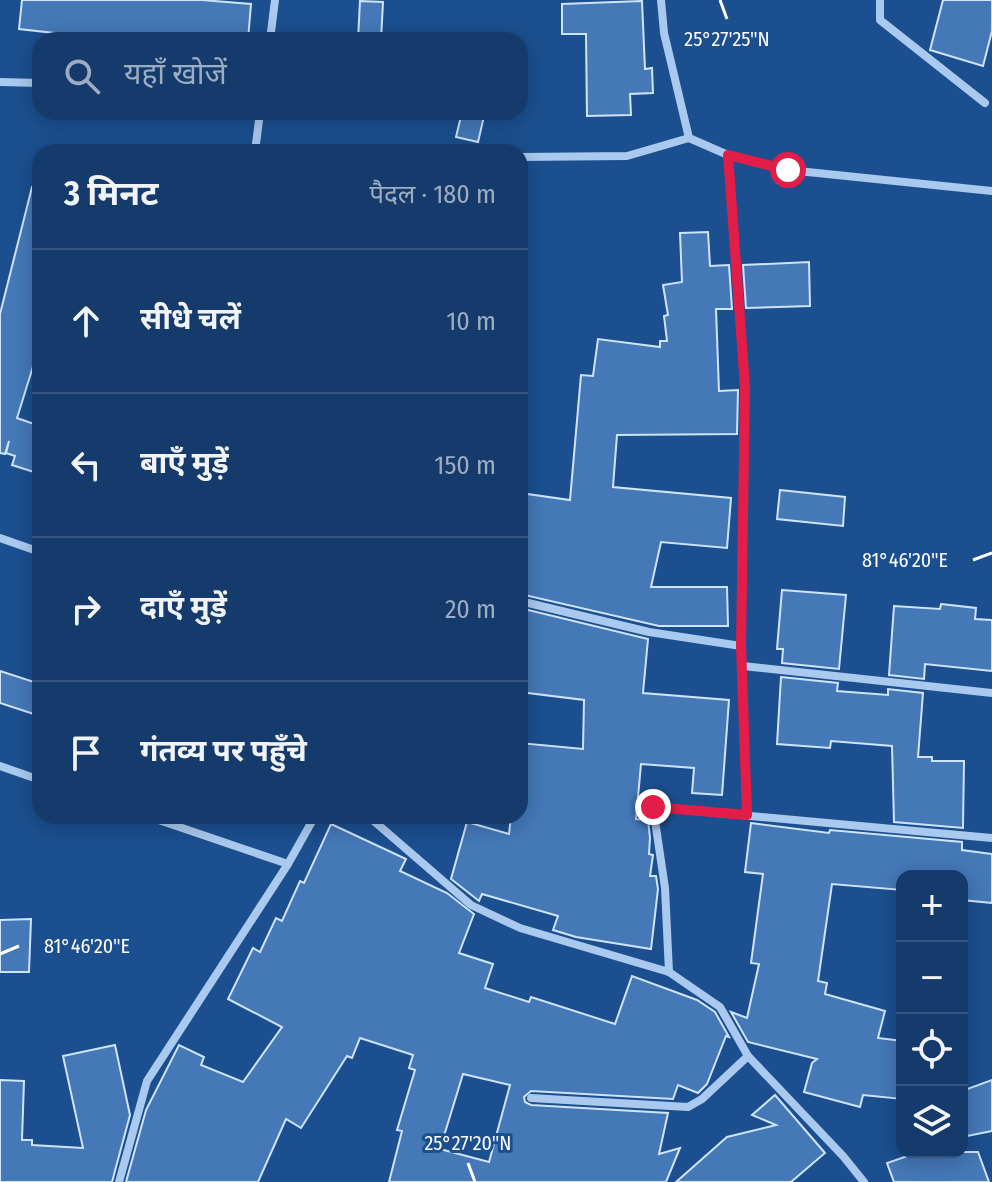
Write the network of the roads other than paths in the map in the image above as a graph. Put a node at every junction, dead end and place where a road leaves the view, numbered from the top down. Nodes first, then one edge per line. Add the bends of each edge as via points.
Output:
1 (275, 0) edge
2 (661, 0) edge
3 (880, 0) edge
4 (271, 32) edge
5 (0, 82) edge
6 (32, 83) edge
7 (985, 103) dead end
8 (259, 120) edge
9 (689, 138) junction
10 (256, 144) edge
11 (728, 155) junction
12 (528, 157) edge
13 (992, 191) edge
14 (0, 538) edge
15 (32, 549) edge
16 (528, 603) edge
17 (741, 646) junction
18 (743, 666) junction
19 (992, 693) edge
20 (0, 766) edge
21 (32, 777) edge
22 (747, 815) junction
23 (170, 824) edge
24 (310, 824) edge
25 (377, 824) edge
26 (992, 838) edge
27 (288, 864) junction
28 (669, 972) junction
29 (748, 1056) junction
30 (531, 1098) dead end
31 (119, 1182) edge
32 (864, 1182) edge

1 - 4 street
2 - 9 street
3 - 7 street via 880,20
5 - 6 street
8 - 10 street
9 - 11 street
9 - 12 street via 627,156
11 - 13 street via 788,170
11 - 17 street via 745,387
14 - 15 street
16 - 17 street via 649,632
17 - 18 street
18 - 19 street
18 - 22 street
20 - 21 street
22 - 26 street
22 - 28 street via 653,807 665,888
23 - 27 street
24 - 27 street
25 - 28 street via 471,905 520,928
27 - 31 street via 147,1081
28 - 29 street via 720,1007
29 - 30 street via 688,1107
29 - 32 street

